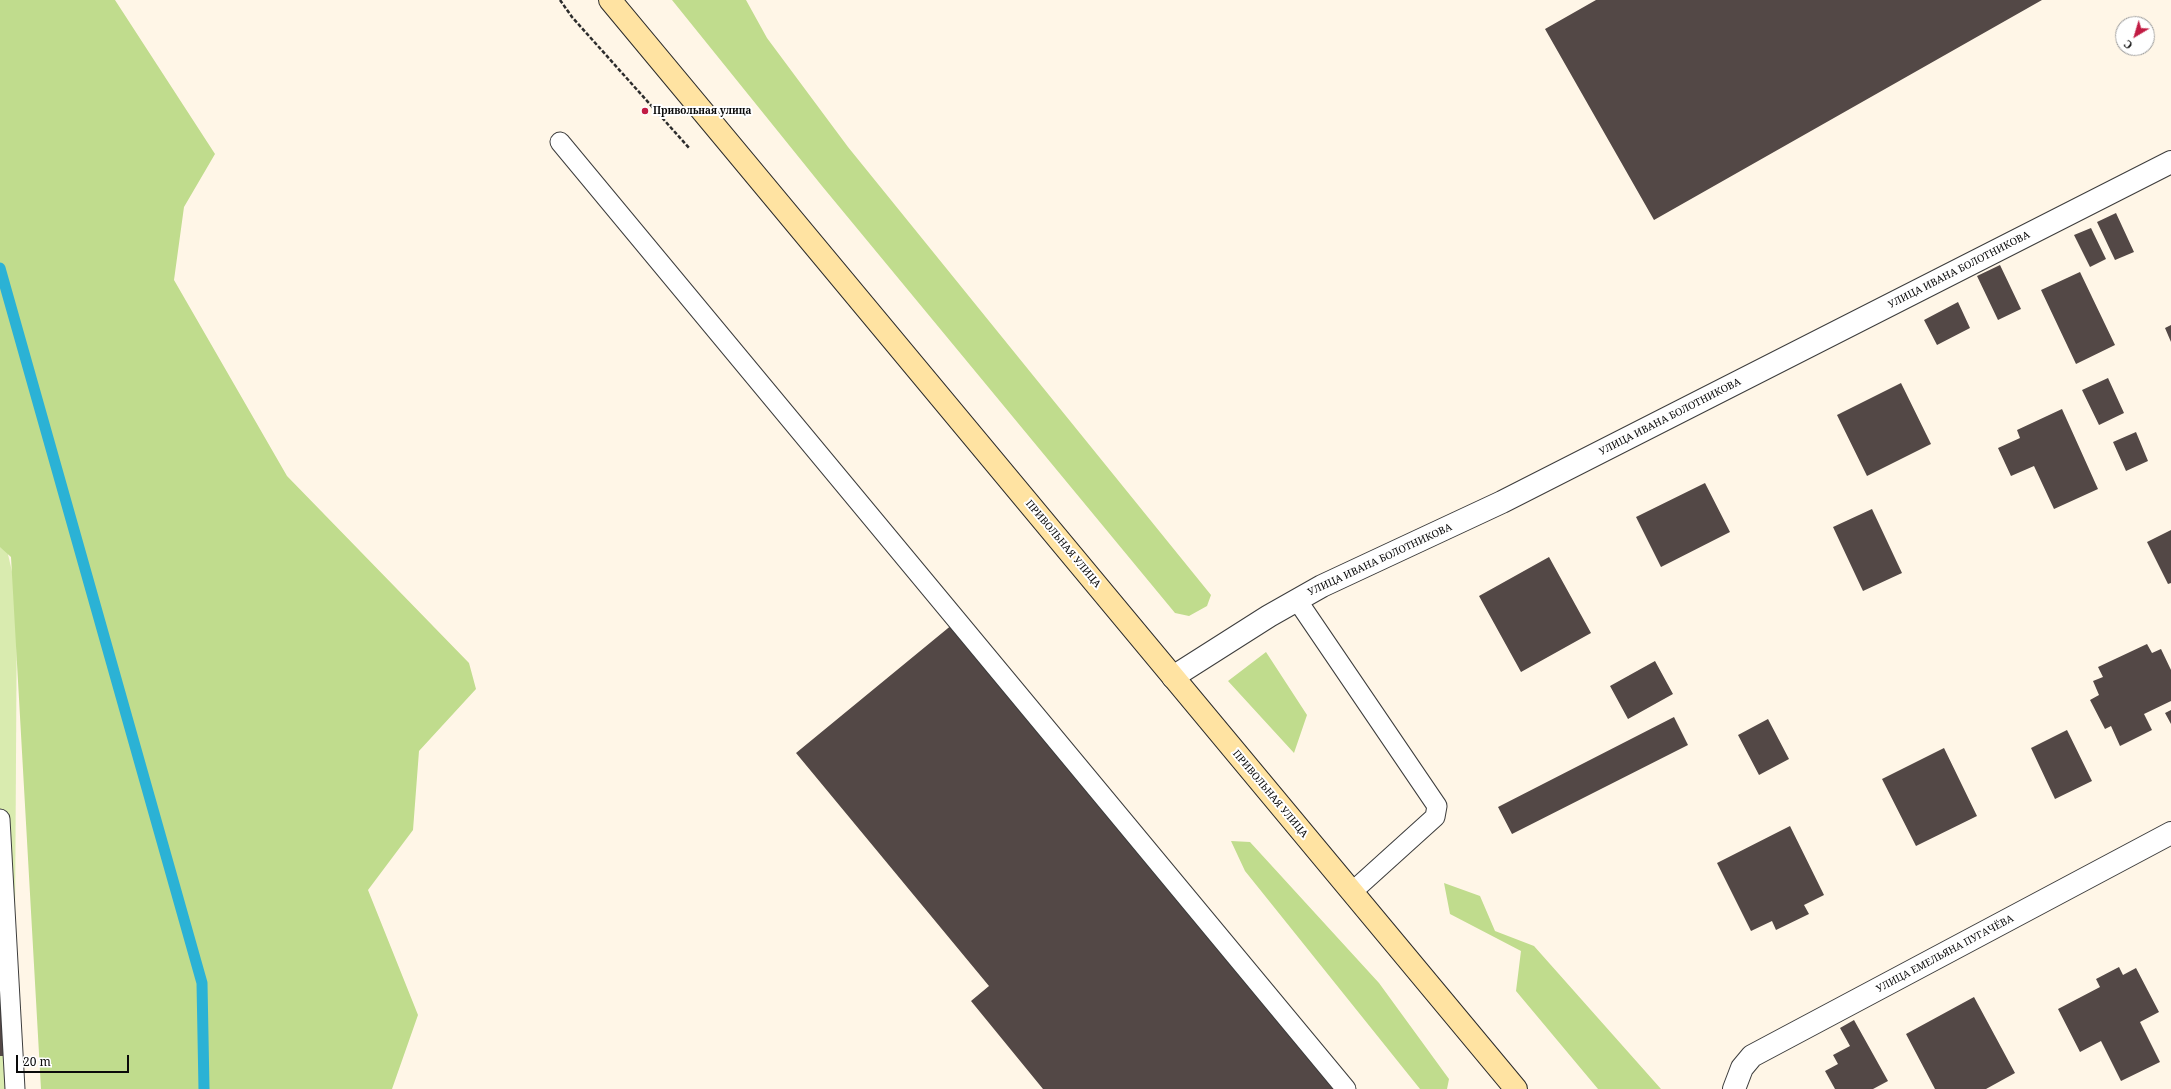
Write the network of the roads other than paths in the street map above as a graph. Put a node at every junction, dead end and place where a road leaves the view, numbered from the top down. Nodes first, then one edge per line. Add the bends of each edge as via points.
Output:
1 (610, 0) edge
2 (560, 142) dead end
3 (2171, 162) edge
4 (1297, 600) junction
5 (1173, 677) junction
6 (0, 819) edge
7 (2171, 833) edge
8 (1352, 892) junction
9 (15, 1089) edge
10 (1346, 1089) edge
11 (1516, 1089) edge
12 (1734, 1089) edge

1 - 5 street, ПРИВОЛЬНАЯ УЛИЦА
2 - 10 lane
3 - 4 street, УЛИЦА ИВАНА БОЛОТНИКОВА via 1502,502
4 - 5 street, УЛИЦА ИВАНА БОЛОТНИКОВА
4 - 8 lane via 1438,806 1435,817
5 - 8 street, ПРИВОЛЬНАЯ УЛИЦА
6 - 9 lane
7 - 12 street, УЛИЦА ЕМЕЛЬЯНА ПУГАЧЁВА via 1752,1056 1742,1068
8 - 11 street, ПРИВОЛЬНАЯ УЛИЦА

